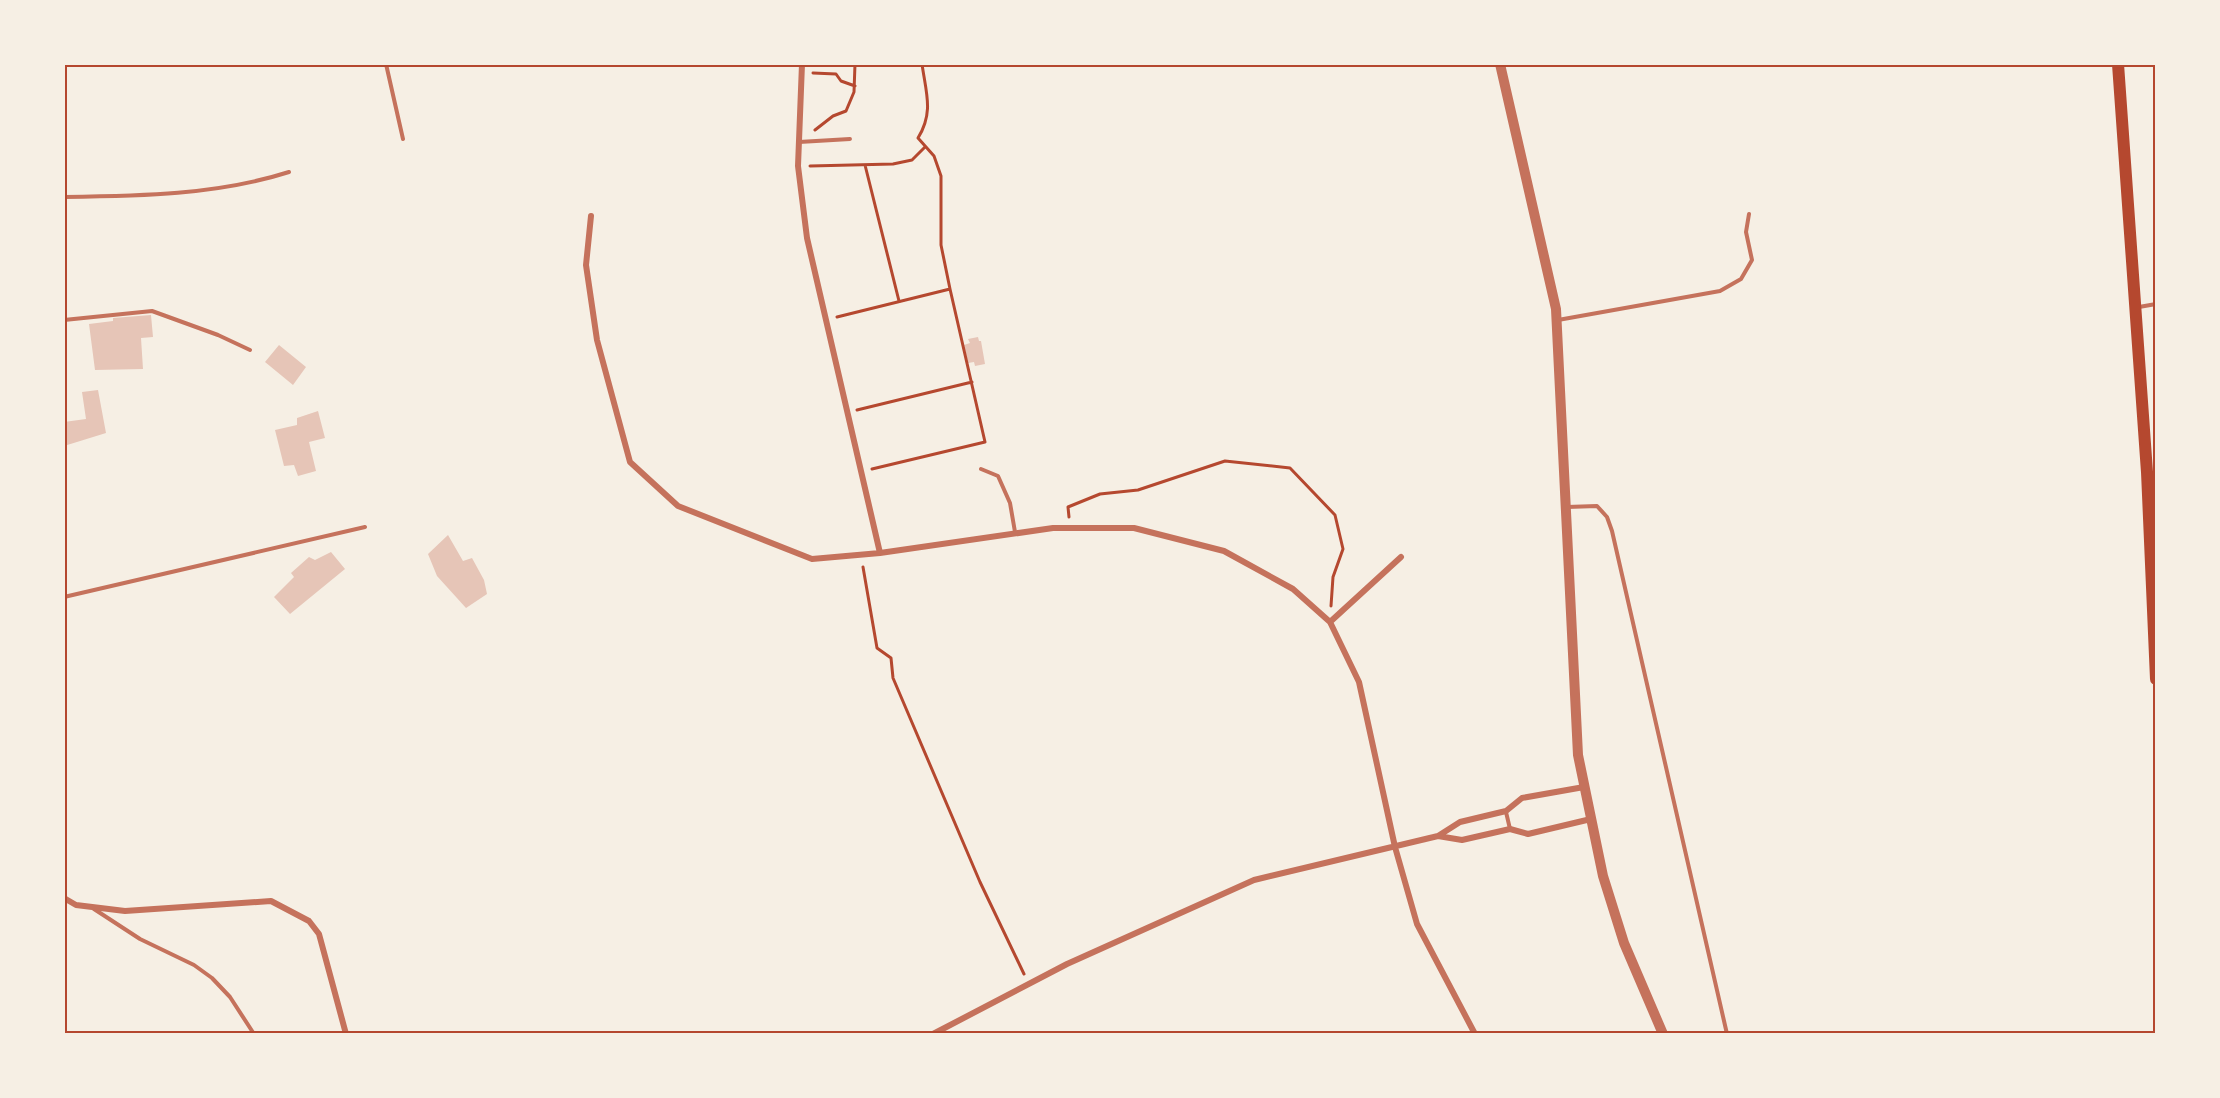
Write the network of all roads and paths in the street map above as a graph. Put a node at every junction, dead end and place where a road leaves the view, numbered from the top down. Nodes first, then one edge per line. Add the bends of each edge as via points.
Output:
1 (386, 64) edge
2 (802, 64) edge
3 (855, 64) edge
4 (922, 64) edge
5 (1500, 64) edge
6 (2118, 64) edge
7 (802, 72) junction
8 (855, 86) junction
9 (403, 139) dead end
10 (850, 139) dead end
11 (799, 142) junction
12 (926, 147) junction
13 (865, 165) junction
14 (798, 166) junction
15 (289, 172) dead end
16 (64, 197) edge
17 (1749, 214) dead end
18 (591, 216) dead end
19 (950, 289) junction
20 (899, 301) junction
21 (2156, 304) edge
22 (2135, 308) junction
23 (64, 320) edge
24 (825, 320) junction
25 (1557, 320) junction
26 (250, 350) dead end
27 (972, 382) junction
28 (847, 413) junction
29 (981, 469) dead end
30 (860, 472) junction
31 (2152, 505) edge
32 (1566, 507) junction
33 (365, 527) dead end
34 (1071, 528) junction
35 (1015, 532) junction
36 (880, 553) junction
37 (861, 555) junction
38 (1401, 557) dead end
39 (64, 597) edge
40 (1330, 622) junction
41 (2156, 679) edge
42 (1584, 787) junction
43 (1506, 811) junction
44 (1591, 819) junction
45 (1510, 829) junction
46 (1438, 836) junction
47 (1395, 847) junction
48 (64, 898) edge
49 (91, 907) junction
50 (1028, 984) junction
51 (255, 1034) edge
52 (346, 1034) edge
53 (933, 1034) edge
54 (1475, 1034) edge
55 (1663, 1034) edge
56 (1727, 1034) edge

1 - 9 lane
2 - 7 street
3 - 8 path
4 - 12 path via 929,108 926,125 918,138
5 - 25 street
6 - 22 main road
7 - 8 path via 836,74 841,81
7 - 11 street
8 - 11 path via 846,111
10 - 11 lane
11 - 14 street
12 - 13 path via 912,160
12 - 19 path via 941,176 941,245
13 - 14 path
13 - 20 path
14 - 24 street via 807,238
15 - 16 lane via 258,182 137,196
17 - 25 lane via 1746,232 1752,260 1741,279 1720,291
18 - 37 street via 586,265 597,340 630,462 678,506 741,532 812,559
19 - 20 path
19 - 27 path
20 - 24 path
21 - 22 lane
22 - 31 main road
23 - 26 lane via 152,311
24 - 28 street
25 - 32 street
27 - 28 path
27 - 30 path via 986,442
28 - 30 street
29 - 35 lane via 998,476 1010,503
30 - 36 street
31 - 41 main road
32 - 42 street via 1578,755
32 - 56 lane via 1597,506 1608,517
33 - 39 lane
34 - 35 street
34 - 40 street via 1134,528 1224,551 1293,589
34 - 40 path via 1068,507 1100,494 1138,490 1225,462 1290,468 1335,515 1343,549 1333,577
35 - 36 street
36 - 37 street
37 - 50 path via 877,648 891,658 893,678
38 - 40 street
40 - 47 street via 1359,682
42 - 43 street via 1522,798
42 - 44 street
43 - 45 lane
43 - 46 street via 1460,822
44 - 45 street via 1528,834
44 - 55 street via 1603,876 1624,943
45 - 46 street via 1462,840
46 - 47 street
47 - 50 street via 1254,880
47 - 54 street via 1417,924
48 - 49 street
49 - 51 lane via 212,978
49 - 52 street via 125,911 271,901 309,921 319,934
50 - 53 street

